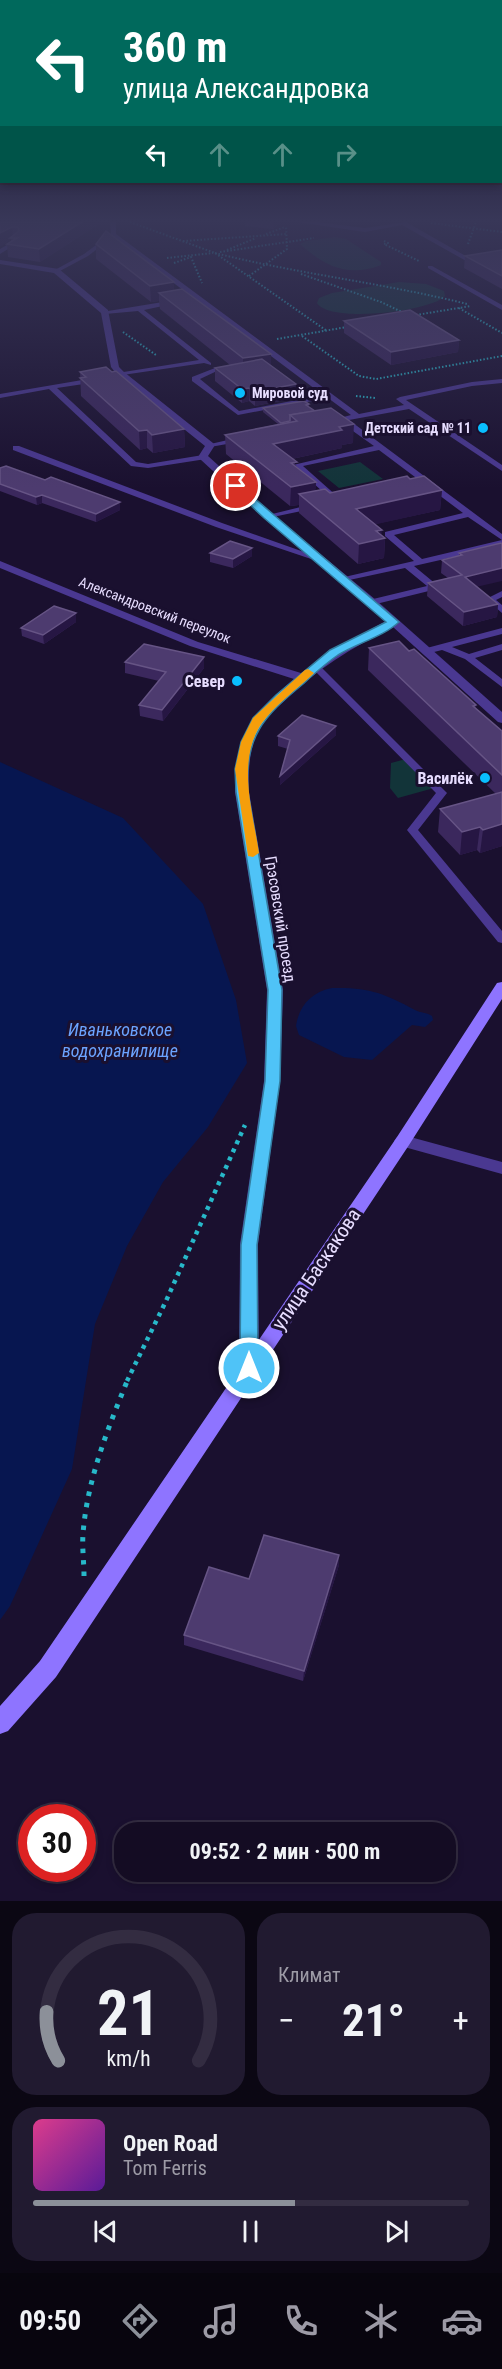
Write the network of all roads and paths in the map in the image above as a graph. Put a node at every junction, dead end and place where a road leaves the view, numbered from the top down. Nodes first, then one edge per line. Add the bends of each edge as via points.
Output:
1 (120, 311) edge
2 (141, 311) edge
3 (212, 311) edge
4 (298, 311) edge
5 (400, 311) edge
6 (443, 311) edge
7 (464, 311) edge
8 (105, 312) joint
9 (412, 316) junction
10 (401, 318) edge
11 (108, 321) junction
12 (348, 327) edge
13 (327, 331) junction
14 (502, 333) edge
15 (302, 335) junction
16 (284, 346) dead end
17 (502, 356) edge
18 (205, 361) junction
19 (174, 367) junction
20 (122, 374) junction
21 (502, 381) edge
22 (51, 387) junction
23 (348, 391) dead end
24 (0, 396) edge
25 (328, 396) junction
26 (400, 399) junction
27 (411, 406) junction
28 (357, 416) junction
29 (343, 419) junction
30 (332, 421) edge
31 (254, 436) edge
32 (210, 445) junction
33 (380, 447) junction
34 (16, 448) dead end
35 (203, 457) junction
36 (502, 469) edge
37 (428, 482) junction
38 (417, 485) edge
39 (350, 498) edge
40 (338, 501) junction
41 (328, 503) edge
42 (318, 505) edge
43 (469, 514) junction
44 (267, 516) junction
45 (502, 538) edge
46 (502, 543) edge
47 (317, 558) junction
48 (420, 562) junction
49 (0, 564) edge
50 (407, 565) junction
51 (343, 580) junction
52 (502, 594) edge
53 (372, 602) junction
54 (502, 610) edge
55 (393, 622) junction
56 (502, 631) edge
57 (443, 647) junction
58 (502, 647) edge
59 (426, 651) junction
60 (468, 657) junction
61 (316, 667) junction
62 (302, 677) junction
63 (502, 684) edge
64 (502, 719) edge
65 (502, 939) edge
66 (502, 987) edge
67 (250, 1117) dead end
68 (403, 1141) junction
69 (502, 1168) edge
70 (249, 1368) junction
71 (84, 1580) dead end
72 (0, 1723) edge

1 - 8 lane
2 - 18 lane
3 - 25 lane
4 - 13 path
5 - 9 path
6 - 9 path
7 - 14 path
8 - 11 street
9 - 10 path
11 - 19 path
11 - 20 street via 115,367
12 - 13 path
13 - 15 path
15 - 16 path via 275,340
15 - 17 path via 366,378
18 - 19 lane
18 - 25 lane via 217,369 195,378 238,413
19 - 20 lane
20 - 22 lane
20 - 32 street
21 - 26 lane
22 - 24 lane
22 - 35 lane via 134,464 148,466
23 - 26 path via 358,397
25 - 28 lane
26 - 27 lane
27 - 28 lane
27 - 36 lane
28 - 29 lane
29 - 30 lane
29 - 33 lane
31 - 32 lane
32 - 35 street
33 - 37 lane
33 - 40 lane via 297,465
34 - 47 lane
35 - 44 street
37 - 38 lane
37 - 43 lane
39 - 40 lane
40 - 41 lane
42 - 44 lane
43 - 45 lane
43 - 48 lane via 388,534
44 - 47 street
46 - 48 lane
47 - 51 street
48 - 50 lane
49 - 62 street, Александровский переулок via 194,644
50 - 51 lane
50 - 53 lane via 434,587
51 - 53 street
52 - 54 lane via 490,598
53 - 55 street
55 - 59 street
55 - 61 street, Грэсовский проезд via 353,641
56 - 57 lane
57 - 59 lane
57 - 60 lane
58 - 60 lane
59 - 64 street
60 - 63 lane
61 - 62 street, Грэсовский проезд
61 - 65 lane via 442,794 411,830
62 - 70 street, Грэсовский проезд via 257,721 241,769 275,990 272,1081 249,1245
66 - 68 street, улица Баскакова
67 - 71 path via 238,1135 107,1430 88,1498 83,1535
68 - 69 street
68 - 70 street, улица Баскакова
70 - 72 street, улица Баскакова via 48,1669

